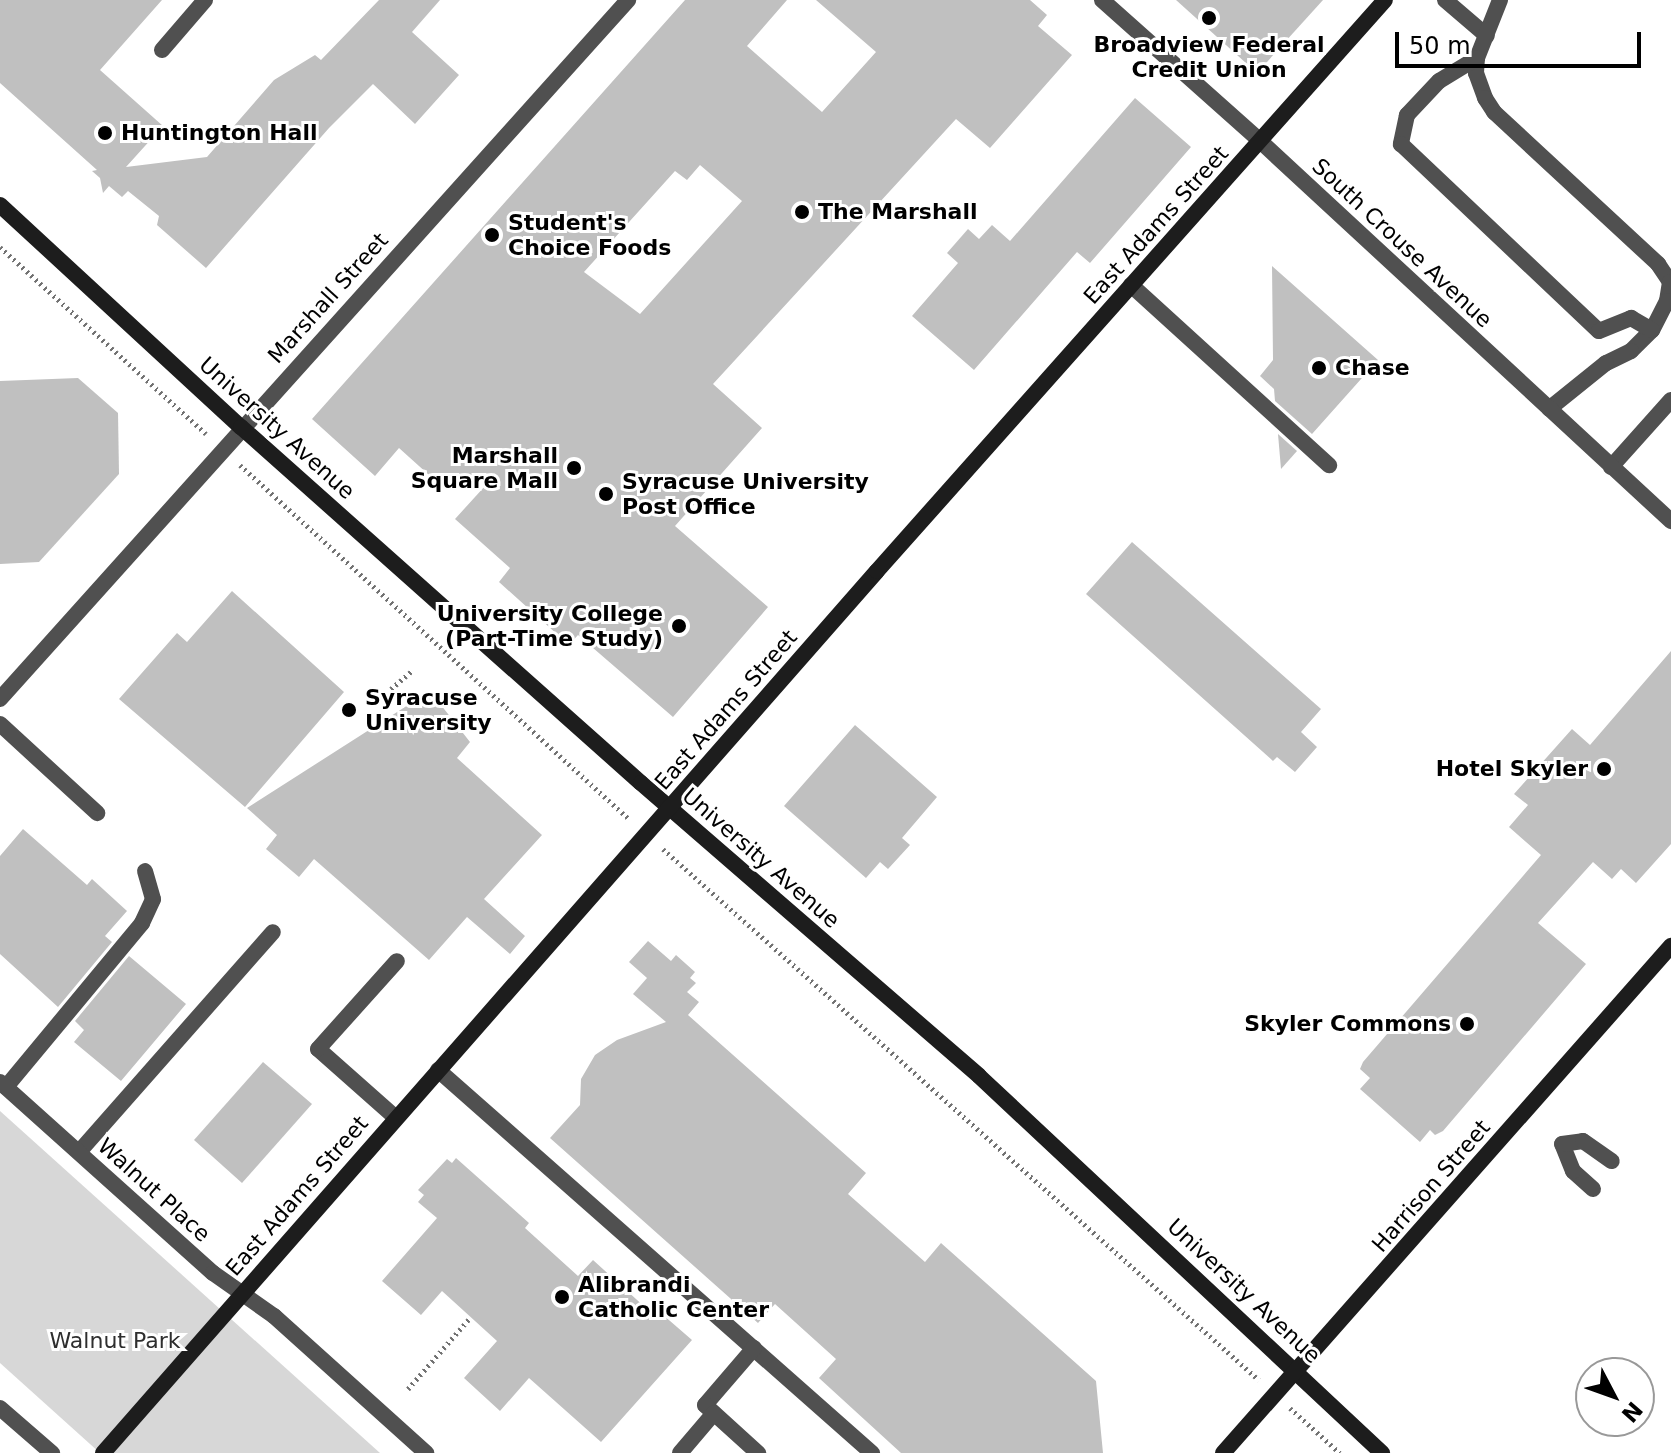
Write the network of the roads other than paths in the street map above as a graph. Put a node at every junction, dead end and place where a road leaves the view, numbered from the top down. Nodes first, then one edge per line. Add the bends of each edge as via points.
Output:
1 (205, 0) edge
2 (628, 0) edge
3 (1102, 0) edge
4 (1385, 0) edge
5 (1445, 0) edge
6 (1500, 0) edge
7 (1487, 36) junction
8 (162, 50) dead end
9 (1477, 58) junction
10 (1260, 141) junction
11 (0, 205) edge
12 (1131, 285) junction
13 (1652, 330) junction
14 (1671, 400) edge
15 (1549, 409) junction
16 (241, 427) junction
17 (1329, 465) dead end
18 (1611, 467) junction
19 (1671, 521) edge
20 (0, 699) edge
21 (0, 724) edge
22 (669, 807) junction
23 (97, 813) dead end
24 (145, 871) dead end
25 (273, 932) dead end
26 (1671, 946) edge
27 (397, 961) dead end
28 (438, 1070) junction
29 (3, 1084) edge
30 (396, 1118) junction
31 (79, 1152) junction
32 (1612, 1161) dead end
33 (1593, 1189) dead end
34 (241, 1294) junction
35 (754, 1348) junction
36 (1298, 1372) junction
37 (0, 1408) edge
38 (714, 1413) junction
39 (52, 1453) edge
40 (103, 1453) edge
41 (426, 1453) edge
42 (680, 1453) edge
43 (758, 1453) edge
44 (872, 1453) edge
45 (1223, 1453) edge
46 (1382, 1453) edge

1 - 8 street
2 - 16 street, Marshall Street
3 - 10 street, South Crouse Avenue
4 - 10 street, East Adams Street
5 - 7 street
6 - 7 street
7 - 9 street
9 - 13 street via 1478,85 1494,112 1665,272 1670,282 1667,301
9 - 13 street via 1439,81 1407,115 1401,144 1599,331 1631,318
10 - 12 street, East Adams Street
10 - 15 street, South Crouse Avenue
11 - 16 street, University Avenue
12 - 17 street
12 - 22 street, East Adams Street
13 - 15 street
14 - 18 street
15 - 18 street, South Crouse Avenue
16 - 20 street, Marshall Street
16 - 22 street, University Avenue
18 - 19 street, South Crouse Avenue
21 - 23 street
22 - 28 street, East Adams Street
22 - 36 street, University Avenue via 979,1076
24 - 29 street via 153,899 142,923
25 - 31 street
26 - 36 street, Harrison Street
27 - 30 street via 318,1049
28 - 30 street, East Adams Street
28 - 35 street
29 - 31 street, Walnut Place
30 - 34 street, East Adams Street
31 - 34 street, Walnut Place
32 - 33 street via 1583,1141 1562,1144 1573,1171
34 - 40 street, East Adams Street
34 - 41 street, Walnut Place via 274,1316
35 - 38 street via 705,1405
35 - 44 street
36 - 45 street, Harrison Street
36 - 46 street, University Avenue
37 - 39 street
38 - 42 street
38 - 43 street

